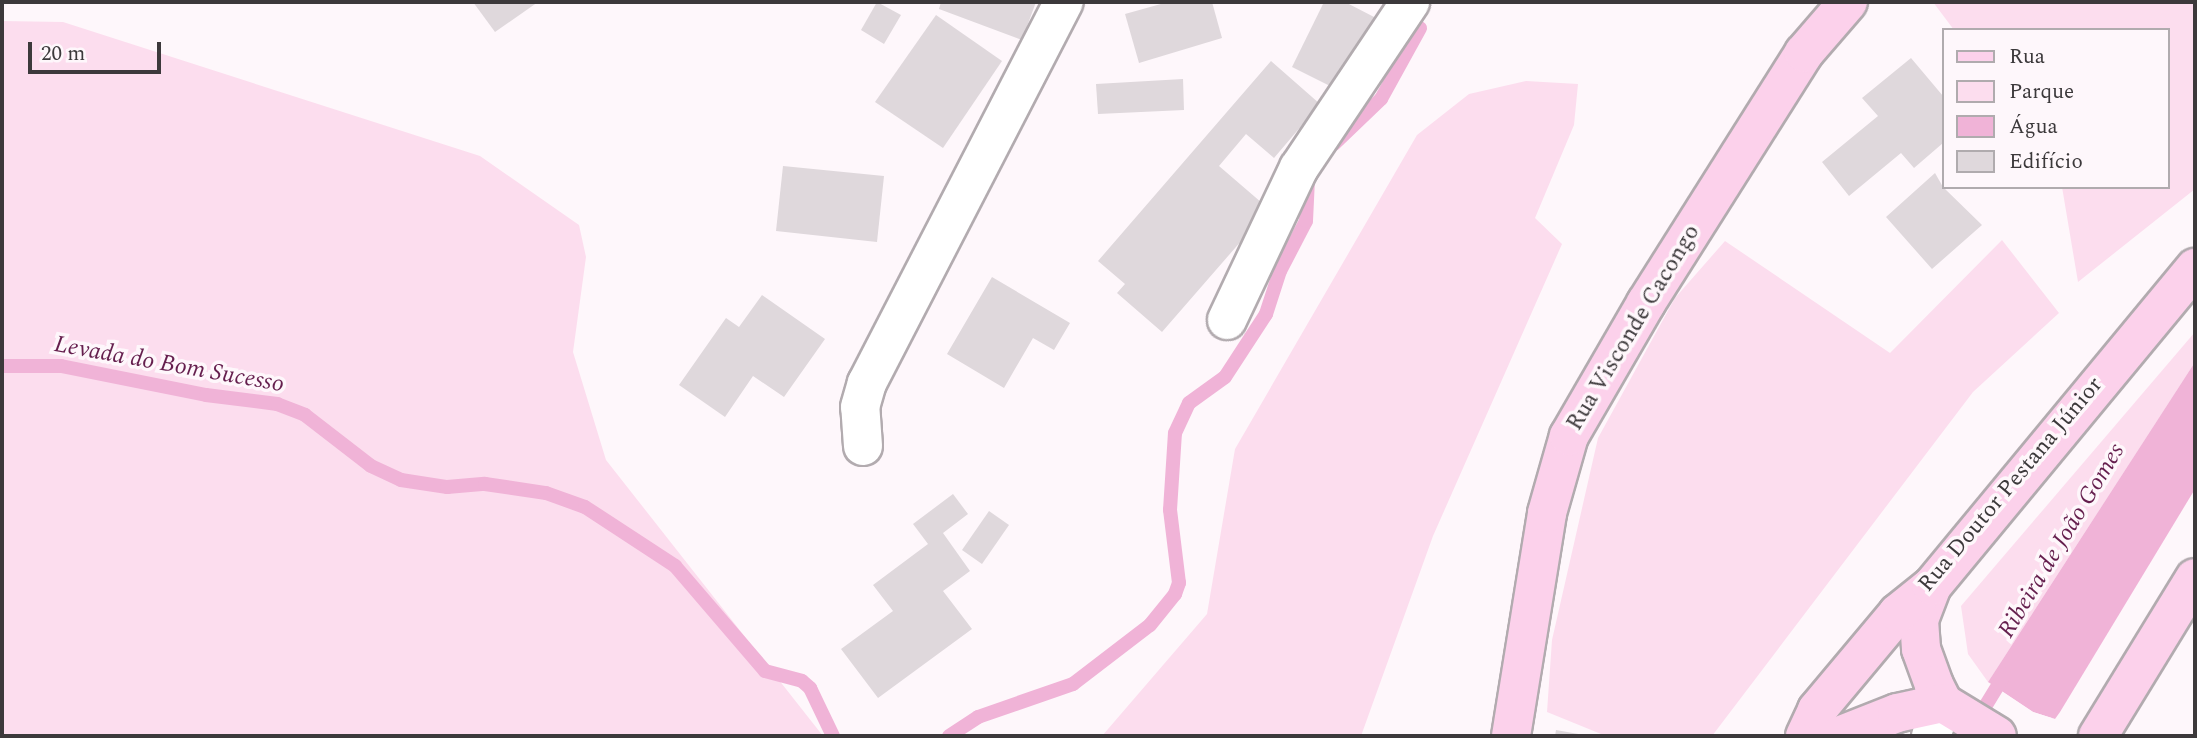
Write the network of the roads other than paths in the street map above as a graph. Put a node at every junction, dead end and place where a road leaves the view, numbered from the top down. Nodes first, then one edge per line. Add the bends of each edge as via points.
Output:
1 (1064, 2) edge
2 (1410, 2) edge
3 (1848, 2) edge
4 (2195, 268) edge
5 (1227, 320) dead end
6 (863, 446) dead end
7 (2195, 578) edge
8 (1932, 586) junction
9 (1960, 723) edge
10 (2095, 735) edge
11 (1511, 736) edge
12 (1805, 736) edge
13 (1839, 736) edge

1 - 6 street via 866,383 860,407
2 - 5 street via 1298,168
3 - 11 main road, Rua Visconde Cacongo via 1804,53 1646,303 1569,436 1547,513
4 - 8 main road, Rua Doutor Pestana Júnior
7 - 10 main road
8 - 9 main road via 1919,620 1922,649
8 - 12 main road, Rua Doutor Pestana Júnior via 1898,613 1816,710
9 - 13 main road via 1897,713

